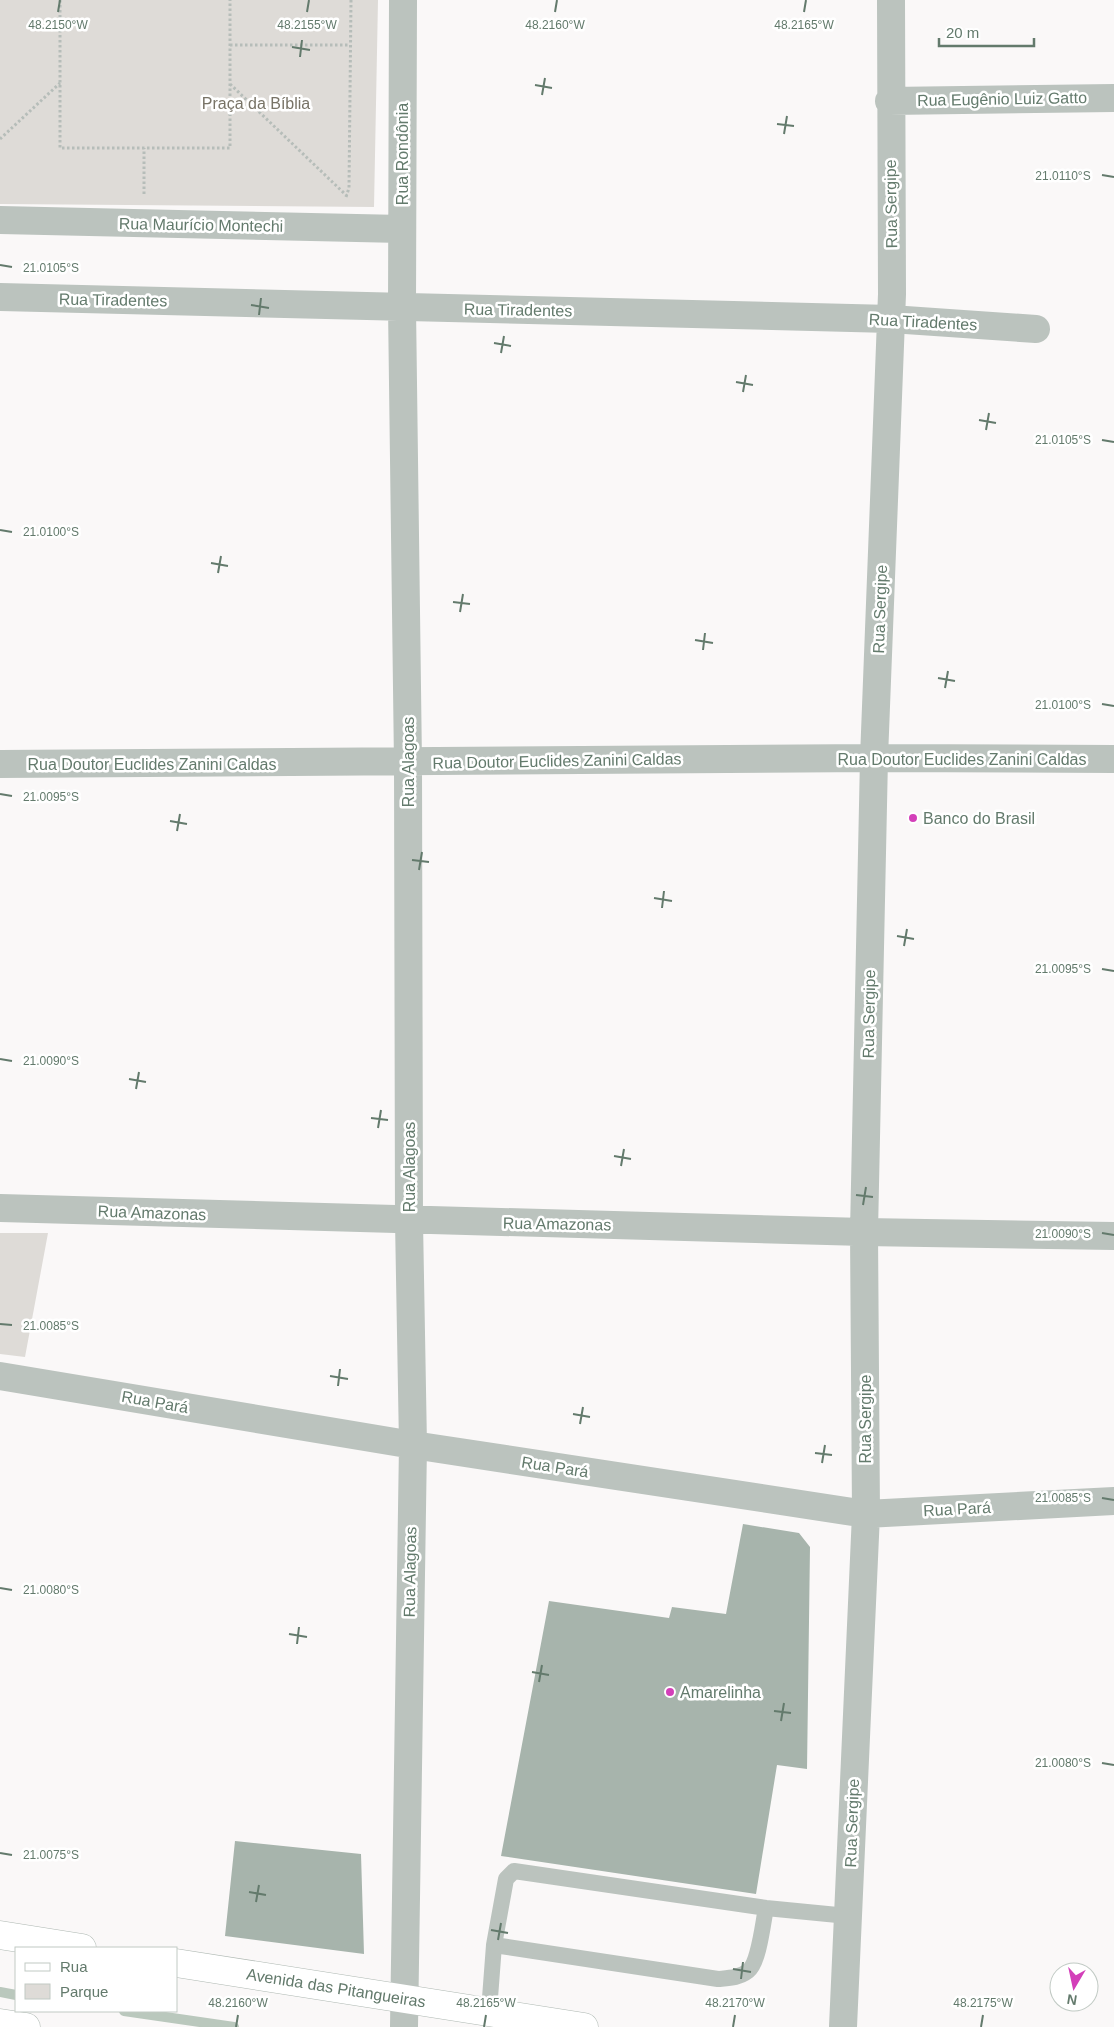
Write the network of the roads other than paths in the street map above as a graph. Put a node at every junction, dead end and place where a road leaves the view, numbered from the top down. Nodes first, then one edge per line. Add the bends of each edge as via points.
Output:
1 (403, 0) edge
2 (891, 0) edge
3 (1114, 98) edge
4 (889, 101) junction
5 (0, 220) edge
6 (402, 229) junction
7 (0, 297) edge
8 (402, 307) junction
9 (891, 319) junction
10 (1036, 329) dead end
11 (874, 758) junction
12 (1114, 759) edge
13 (408, 763) junction
14 (0, 764) edge
15 (0, 1208) edge
16 (409, 1220) junction
17 (864, 1232) junction
18 (1114, 1236) edge
19 (0, 1376) edge
20 (413, 1446) junction
21 (1114, 1501) edge
22 (866, 1514) junction
23 (766, 1908) junction
24 (848, 1916) junction
25 (0, 1935) edge
26 (494, 1945) junction
27 (76, 1947) edge
28 (178, 1963) edge
29 (489, 2010) junction
30 (404, 2013) edge
31 (0, 2023) edge
32 (26, 2027) edge
33 (584, 2027) edge
34 (843, 2027) edge

1 - 6 street, Rua Rondônia
2 - 4 street, Rua Sergipe
3 - 4 street, Rua Eugênio Luiz Gatto
4 - 9 street, Rua Sergipe
5 - 6 street, Rua Maurício Montechi
6 - 8 street, Rua Rondônia
7 - 8 street, Rua Tiradentes
8 - 9 street, Rua Tiradentes
8 - 13 street, Rua Alagoas
9 - 10 street, Rua Tiradentes
9 - 11 street, Rua Sergipe
11 - 12 street, Rua Doutor Euclides Zanini Caldas
11 - 13 street, Rua Doutor Euclides Zanini Caldas
11 - 17 street, Rua Sergipe
13 - 14 street, Rua Doutor Euclides Zanini Caldas
13 - 16 street, Rua Alagoas
15 - 16 street, Rua Amazonas
16 - 17 street, Rua Amazonas
16 - 20 street, Rua Alagoas
17 - 18 street, Rua Amazonas
17 - 22 street, Rua Sergipe
19 - 20 street, Rua Pará
20 - 22 street, Rua Pará
20 - 30 street, Rua Alagoas
21 - 22 street, Rua Pará
22 - 24 street, Rua Sergipe
23 - 24 lane
23 - 26 lane via 755,1962 749,1971 737,1977 718,1979
23 - 26 lane via 514,1870 506,1879
24 - 34 street, Rua Sergipe
25 - 27 main road
26 - 29 lane
28 - 30 main road, Avenida das Pitangueiras
29 - 30 main road, Avenida das Pitangueiras
29 - 33 main road, Avenida das Pitangueiras
31 - 32 main road

